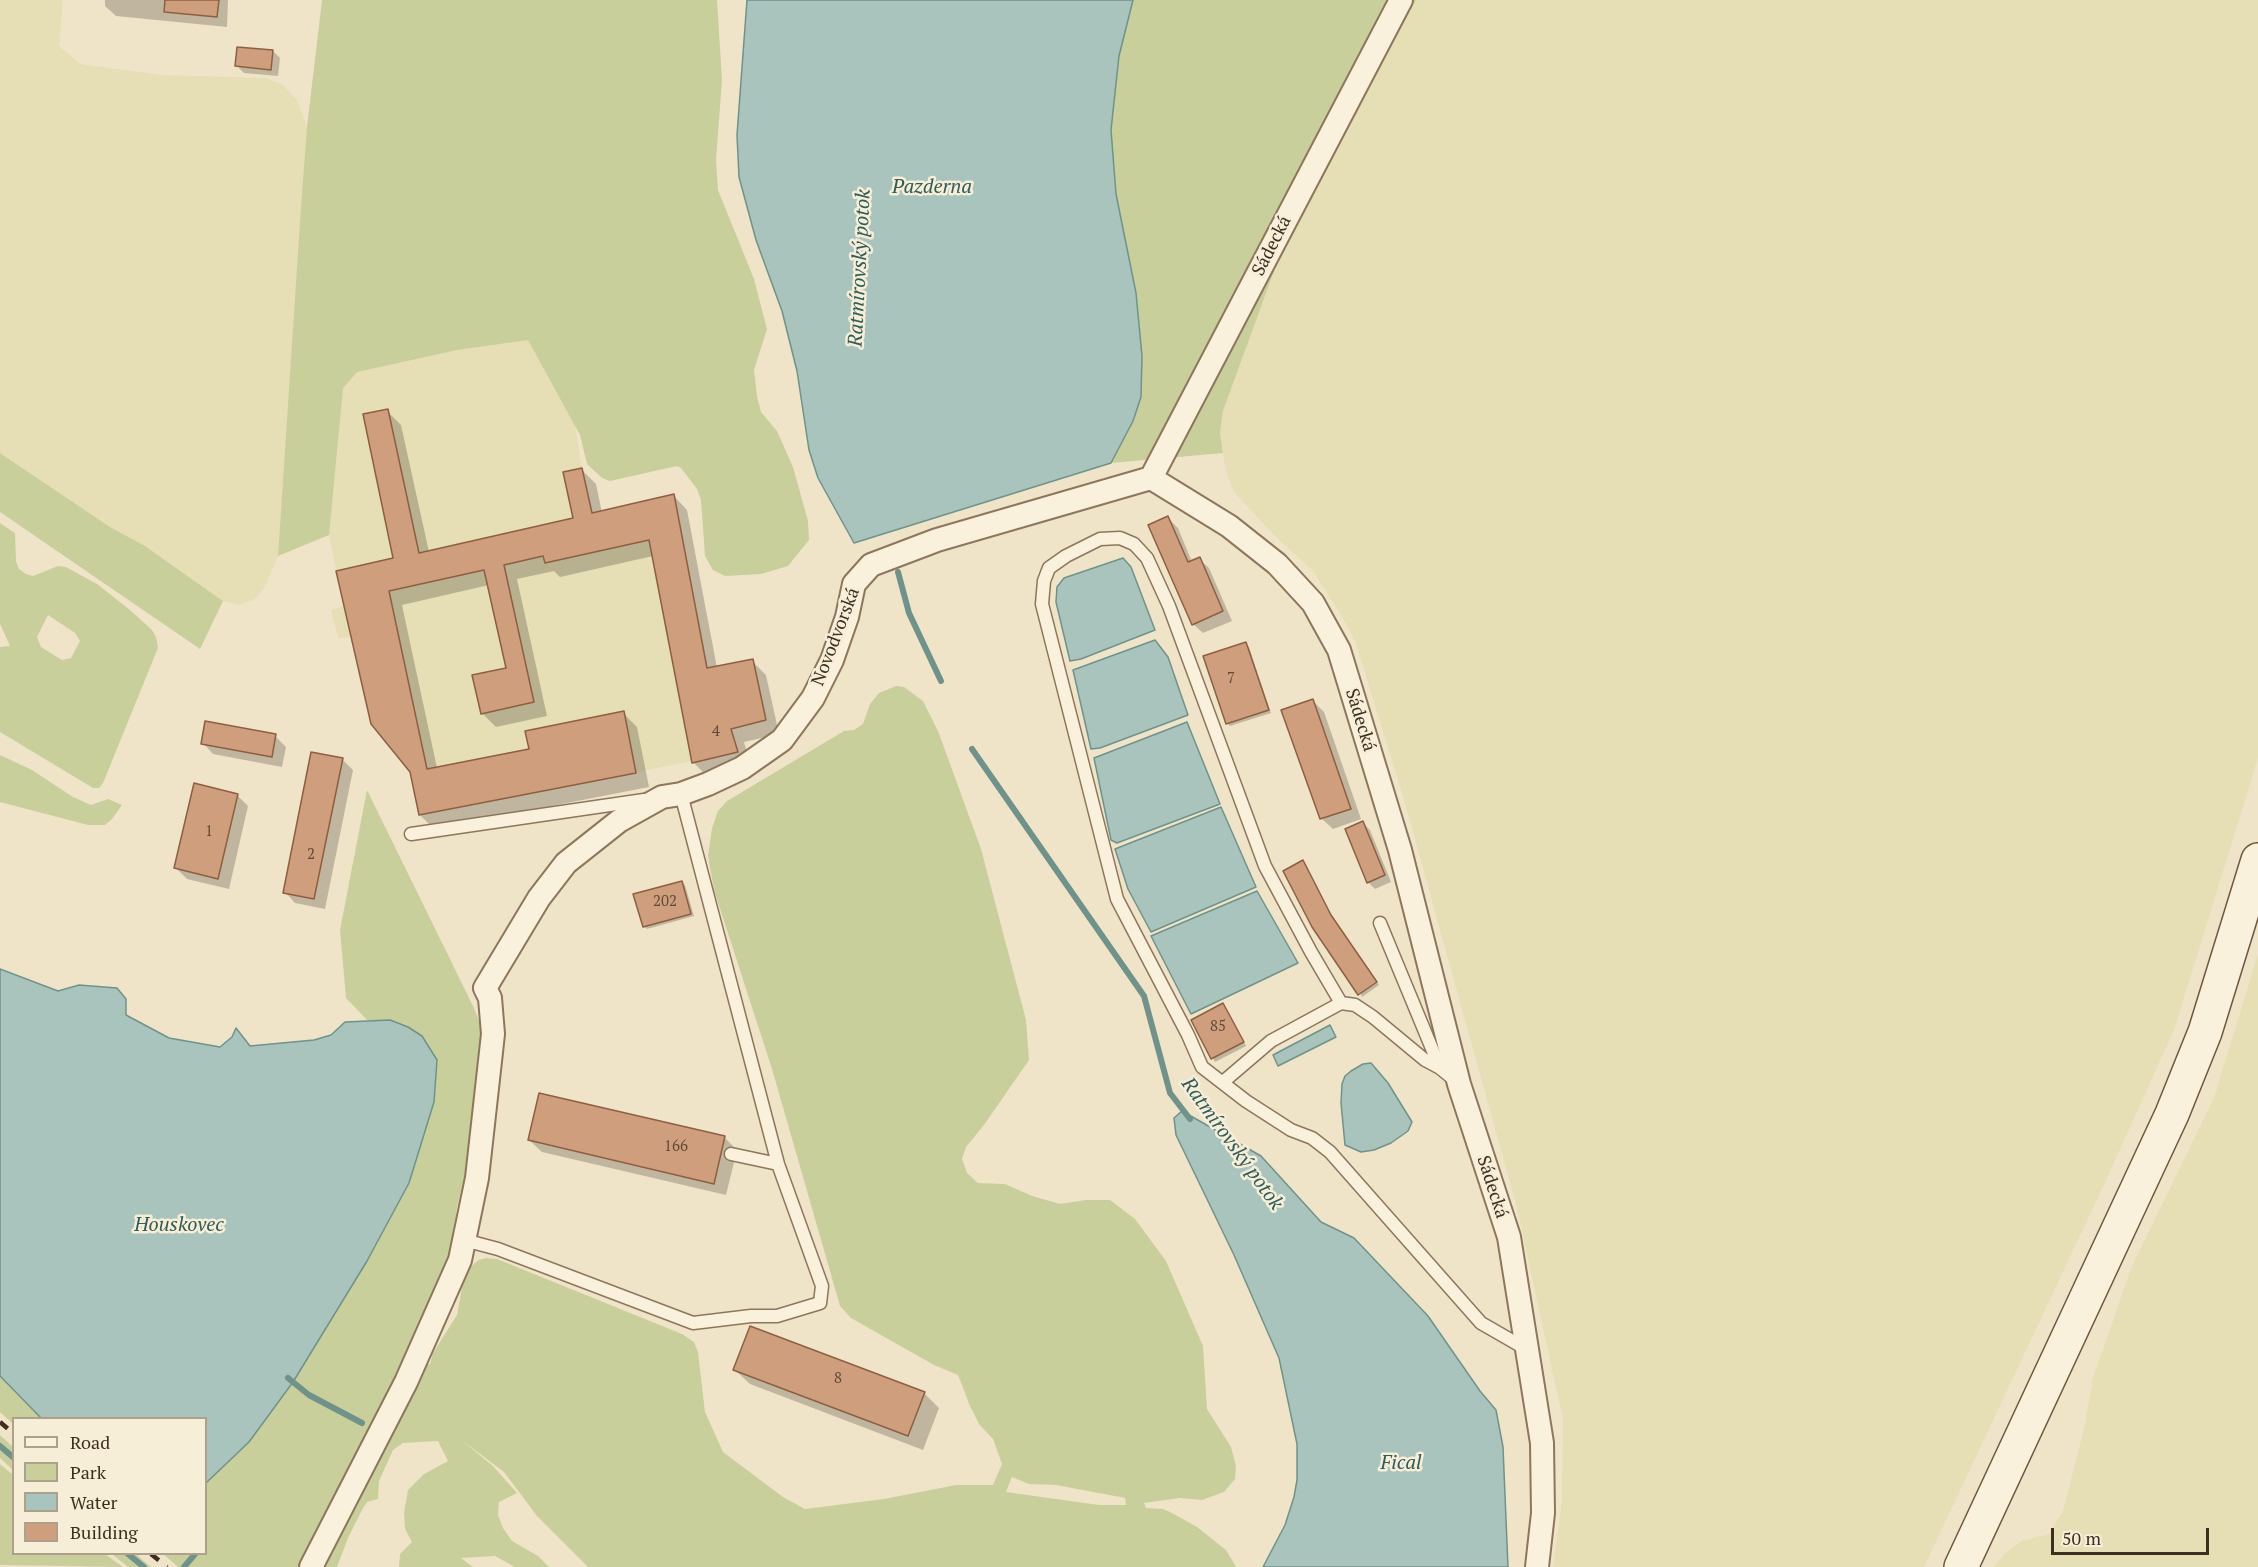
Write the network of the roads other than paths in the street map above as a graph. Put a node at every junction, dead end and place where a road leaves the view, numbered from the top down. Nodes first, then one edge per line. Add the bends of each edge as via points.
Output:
1 (1401, 0) edge
2 (1151, 478) junction
3 (671, 796) junction
4 (411, 834) dead end
5 (2258, 860) edge
6 (1380, 923) dead end
7 (1341, 1003) junction
8 (1440, 1068) junction
9 (1223, 1082) junction
10 (1459, 1084) junction
11 (731, 1154) dead end
12 (778, 1164) junction
13 (464, 1240) junction
14 (1528, 1350) junction
15 (311, 1567) edge
16 (1537, 1567) edge
17 (1961, 1567) edge

1 - 2 street, Sádecká
2 - 3 street, Novodvorská via 937,540 871,565 854,584 848,617 813,698 782,740 742,768
2 - 10 street, Sádecká via 1229,526 1277,564 1313,603 1339,650 1400,850
3 - 4 lane
3 - 12 lane
3 - 13 street, Novodvorská via 619,821 566,863 539,898 485,988 490,998 493,1034 477,1178
5 - 17 main road via 2205,1032 2172,1114
6 - 8 lane
7 - 8 lane via 1355,1005
7 - 9 lane via 1270,1041
7 - 9 lane via 1265,866 1169,606 1147,558 1134,544 1119,538 1100,539 1066,556 1049,568 1042,604 1117,899 1202,1067
8 - 10 lane
9 - 14 lane via 1246,1101 1330,1152 1481,1323
10 - 14 street, Sádecká via 1509,1237
11 - 12 lane
12 - 13 lane via 822,1286 820,1303 777,1316 693,1323 498,1249
13 - 15 street via 456,1271 406,1382
14 - 16 street, Sádecká via 1542,1443 1543,1513

